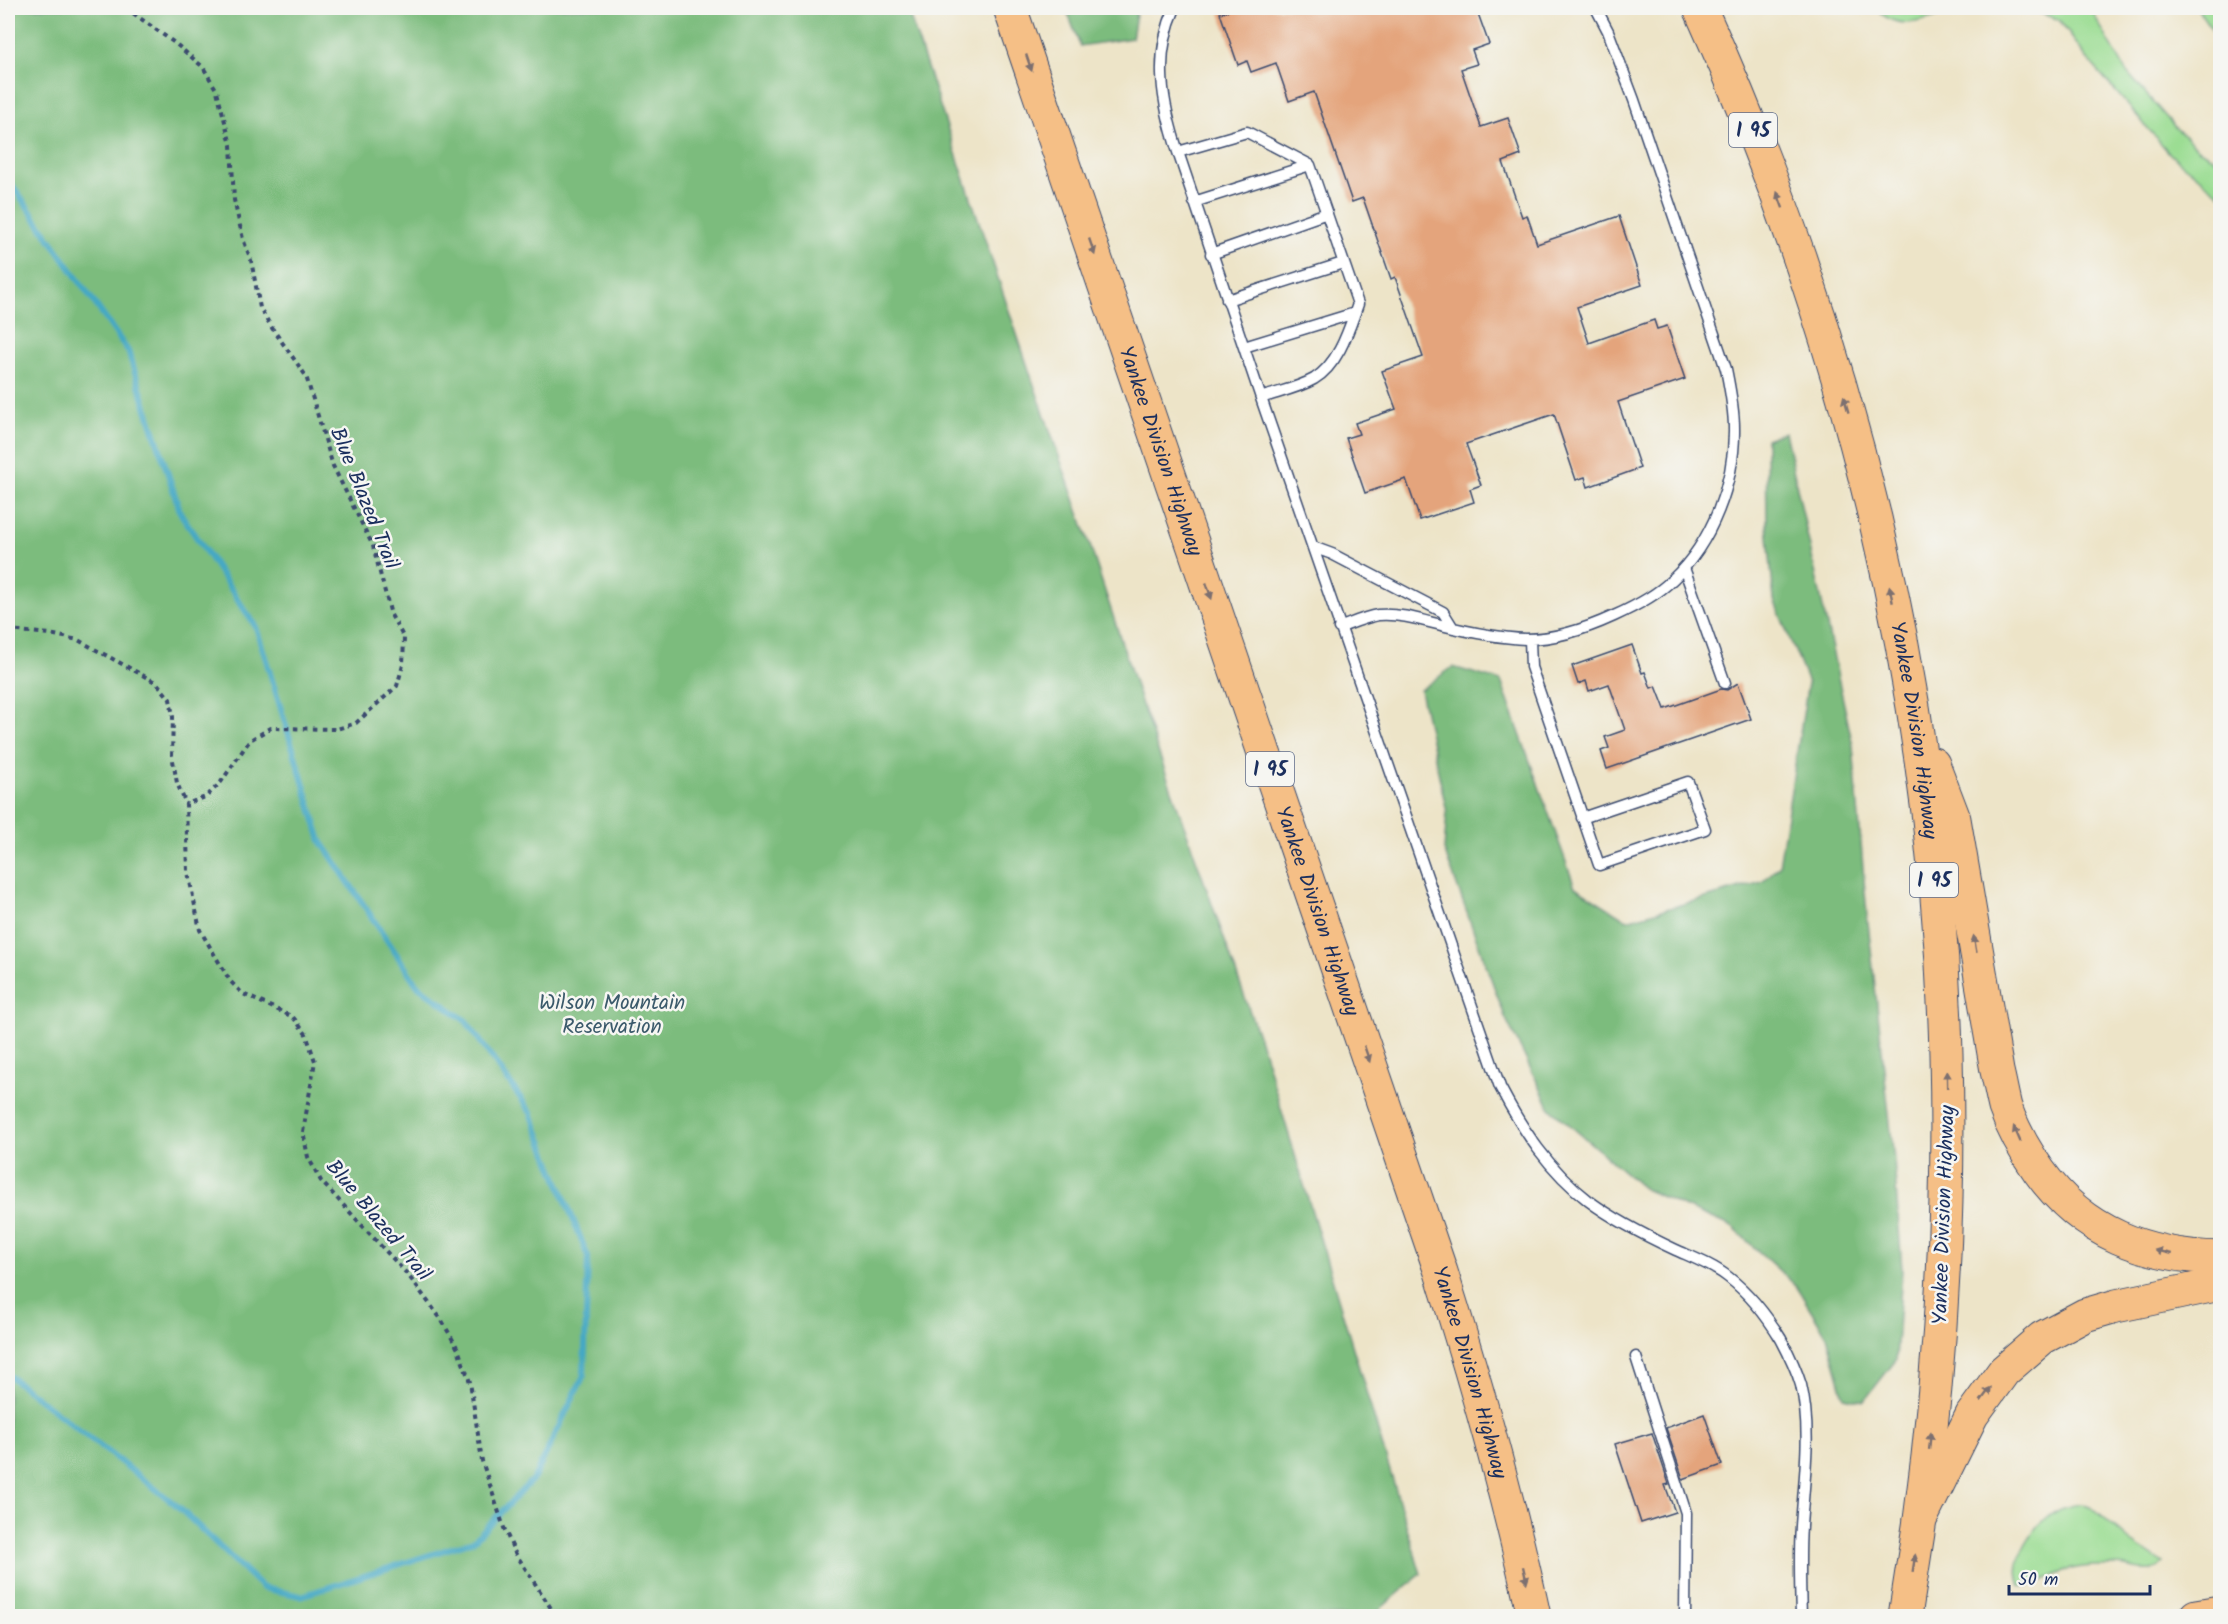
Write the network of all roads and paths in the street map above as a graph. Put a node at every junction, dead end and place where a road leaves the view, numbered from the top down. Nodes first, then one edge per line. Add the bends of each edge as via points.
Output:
1 (126, 8) edge
2 (1010, 8) edge
3 (1175, 8) edge
4 (1596, 8) edge
5 (1700, 8) edge
6 (1178, 152) junction
7 (1310, 165) junction
8 (1194, 202) junction
9 (1327, 213) junction
10 (1211, 254) junction
11 (1344, 263) junction
12 (1227, 300) junction
13 (1354, 314) junction
14 (1244, 347) junction
15 (1261, 398) junction
16 (1313, 547) junction
17 (1684, 568) junction
18 (1339, 628) junction
19 (1453, 628) junction
20 (8, 630) edge
21 (1530, 639) junction
22 (1725, 683) dead end
23 (1912, 711) junction
24 (186, 804) junction
25 (1582, 818) junction
26 (2220, 1258) edge
27 (2220, 1284) edge
28 (1635, 1357) dead end
29 (1920, 1520) junction
30 (1906, 1611) edge
31 (2220, 1612) edge
32 (556, 1617) edge
33 (1534, 1617) edge
34 (1685, 1617) edge
35 (1801, 1617) edge
36 (2196, 1617) edge

1 - 24 path, Blue Blazed Trail via 203,67 217,91 231,145 234,200 260,308 306,376 333,466 373,546 391,615 404,638 397,686 356,723 337,729 271,728 250,740 206,797
2 -> 33 main road, Yankee Division Highway / I 95 via 1441,1272 1499,1469
3 - 6 lane via 1163,41 1161,60 1166,113
4 - 17 lane via 1608,31 1679,232 1726,369 1733,407 1734,451 1726,486 1706,537
23 -> 5 main road, Yankee Division Highway / I 95 via 1880,540 1830,350 1769,172
6 - 7 lane via 1247,132
6 - 8 lane
7 - 8 lane
7 - 9 lane
8 - 10 lane
9 - 10 lane
9 - 11 lane
10 - 12 lane
11 - 12 lane
11 - 13 lane via 1358,304
12 - 14 lane
13 - 14 lane
13 - 15 lane via 1326,370 1312,380
14 - 15 lane
15 - 16 lane
16 - 18 lane
16 - 19 lane via 1443,612
17 - 21 lane via 1655,594 1628,610 1560,635
17 - 22 lane
18 - 19 lane via 1380,615 1409,617
18 - 35 lane via 1500,1087 1523,1129 1546,1159 1590,1201 1643,1234 1728,1277 1765,1314 1793,1362 1804,1401 1807,1441 1800,1552
19 - 21 lane via 1498,638
20 - 24 path via 78,640 157,683 170,699 172,755
21 - 25 lane via 1531,667
26 -> 23 main road via 2178,1256 2106,1233 2058,1195 2027,1155 2006,1107 1997,1071 1954,819
29 -> 23 main road, Yankee Division Highway / I 95 via 1940,1338 1947,1092 1938,917
24 - 32 path, Blue Blazed Trail via 188,872 200,930 243,994 293,1017 306,1034 315,1061 303,1132 308,1157 321,1181 408,1275 458,1349 470,1382 482,1461 504,1528
25 - 25 lane via 1599,865 1705,829 1688,782
29 -> 27 main road via 1983,1399 2028,1348 2085,1315
28 - 34 lane via 1686,1513
30 -> 29 main road, I 95
31 - 36 main road

